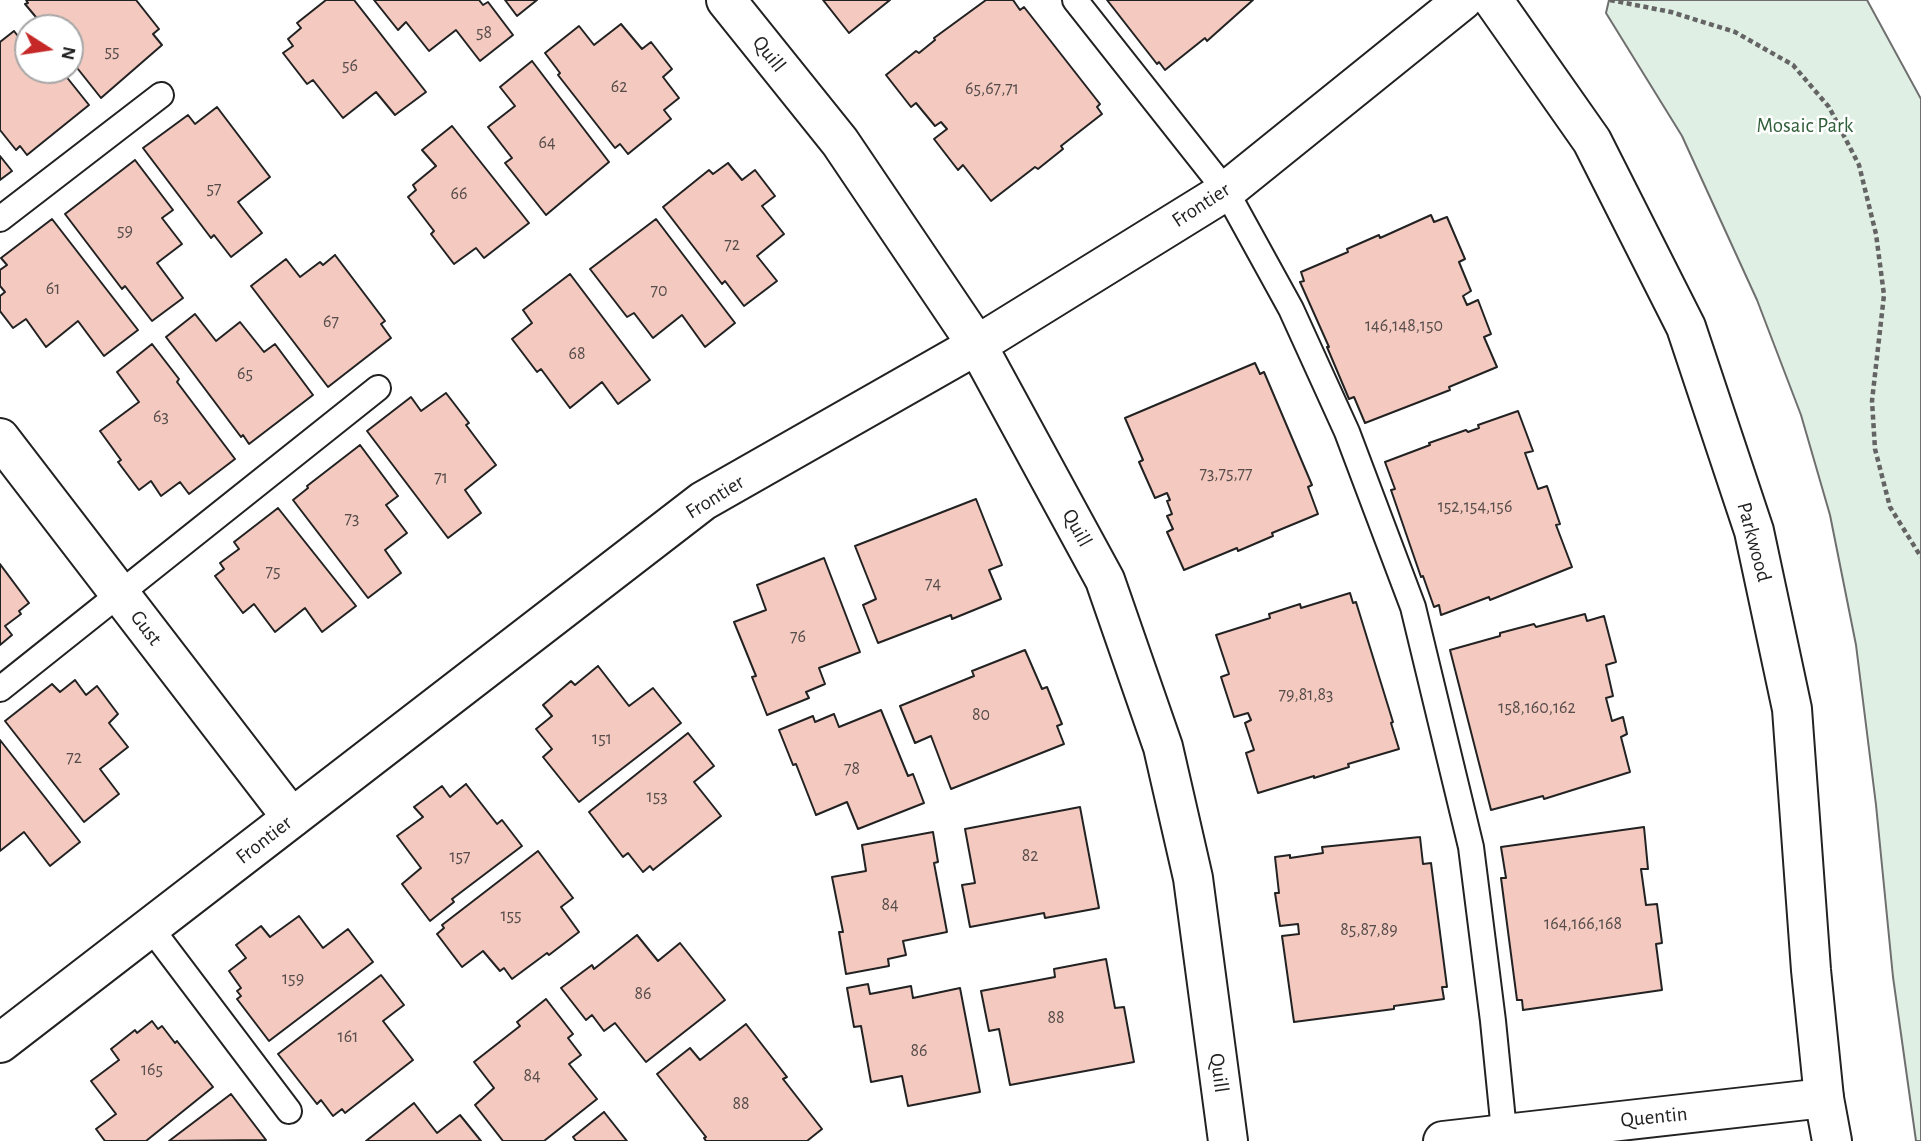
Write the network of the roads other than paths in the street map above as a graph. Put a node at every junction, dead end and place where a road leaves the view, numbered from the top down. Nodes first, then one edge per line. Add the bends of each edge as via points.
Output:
1 (726, 0) edge
2 (1075, 0) edge
3 (1463, 0) edge
4 (1493, 0) edge
5 (161, 95) dead end
6 (1226, 191) junction
7 (0, 219) edge
8 (977, 345) junction
9 (378, 388) dead end
10 (0, 438) edge
11 (121, 595) junction
12 (0, 689) edge
13 (292, 818) junction
14 (150, 927) junction
15 (0, 1043) edge
16 (1824, 1098) junction
17 (289, 1111) dead end
18 (1505, 1137) edge
19 (1228, 1141) edge
20 (1443, 1141) edge
21 (1832, 1141) edge

1 - 8 street, Quill via 840,142
2 - 6 lane
3 - 6 street, Frontier
4 - 16 street, Parkwood via 1592,141 1686,327 1754,531 1793,709
5 - 7 lane
6 - 8 street, Frontier
6 - 18 lane via 1291,309 1342,420 1413,607 1471,847
8 - 13 street, Frontier via 703,501
8 - 19 street, Quill via 1105,580 1163,747 1193,878
9 - 11 lane
10 - 11 street, Gust
11 - 12 lane
11 - 13 street, Gust
13 - 14 street, Frontier
14 - 15 street, Frontier
14 - 17 lane
16 - 18 street, Quentin
16 - 21 street, Parkwood
18 - 20 street, Quentin

